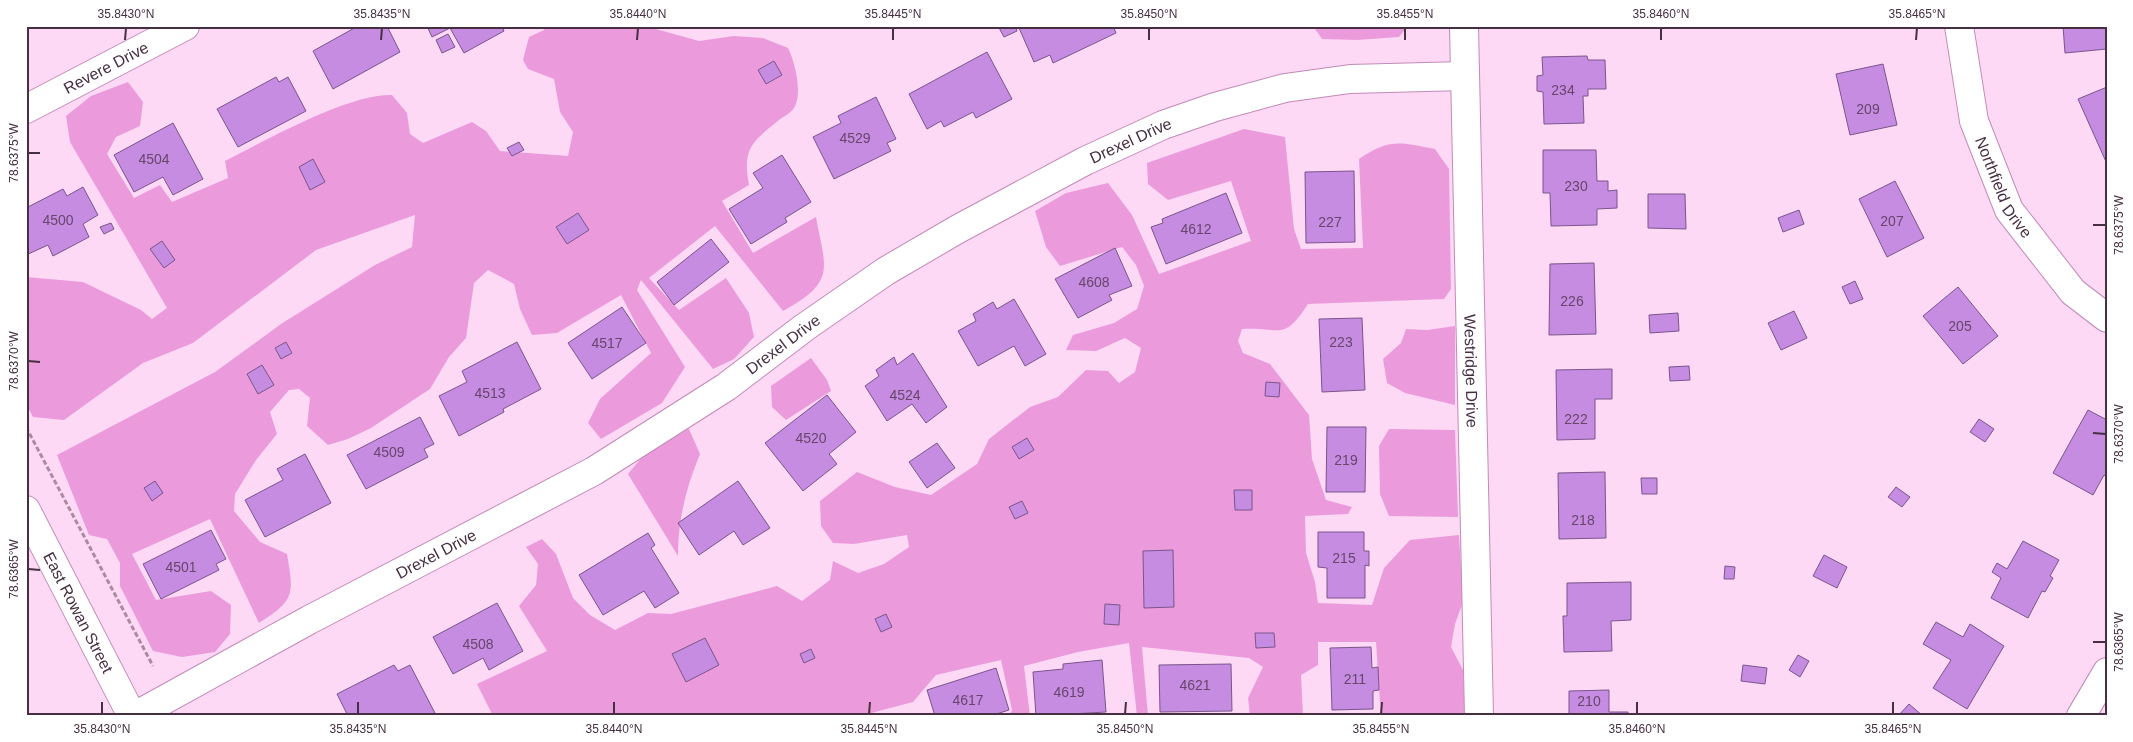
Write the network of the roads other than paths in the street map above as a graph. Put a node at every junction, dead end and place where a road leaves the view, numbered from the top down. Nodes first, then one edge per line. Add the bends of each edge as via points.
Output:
1 (185, 26) edge
2 (1464, 26) edge
3 (1959, 26) edge
4 (1464, 76) junction
5 (26, 109) edge
6 (2107, 318) edge
7 (26, 510) edge
8 (2107, 672) edge
9 (133, 716) edge
10 (1479, 716) edge
11 (2081, 716) edge

1 - 5 street, Revere Drive
2 - 4 street, Westridge Drive
3 - 6 street, Northfield Drive via 1974,121 2009,210 2073,292
4 - 9 street, Drexel Drive via 1350,79 1285,88 1163,125 1085,162 886,271 726,387 594,471
4 - 10 street, Westridge Drive
7 - 9 street, East Rowan Street
8 - 11 street

